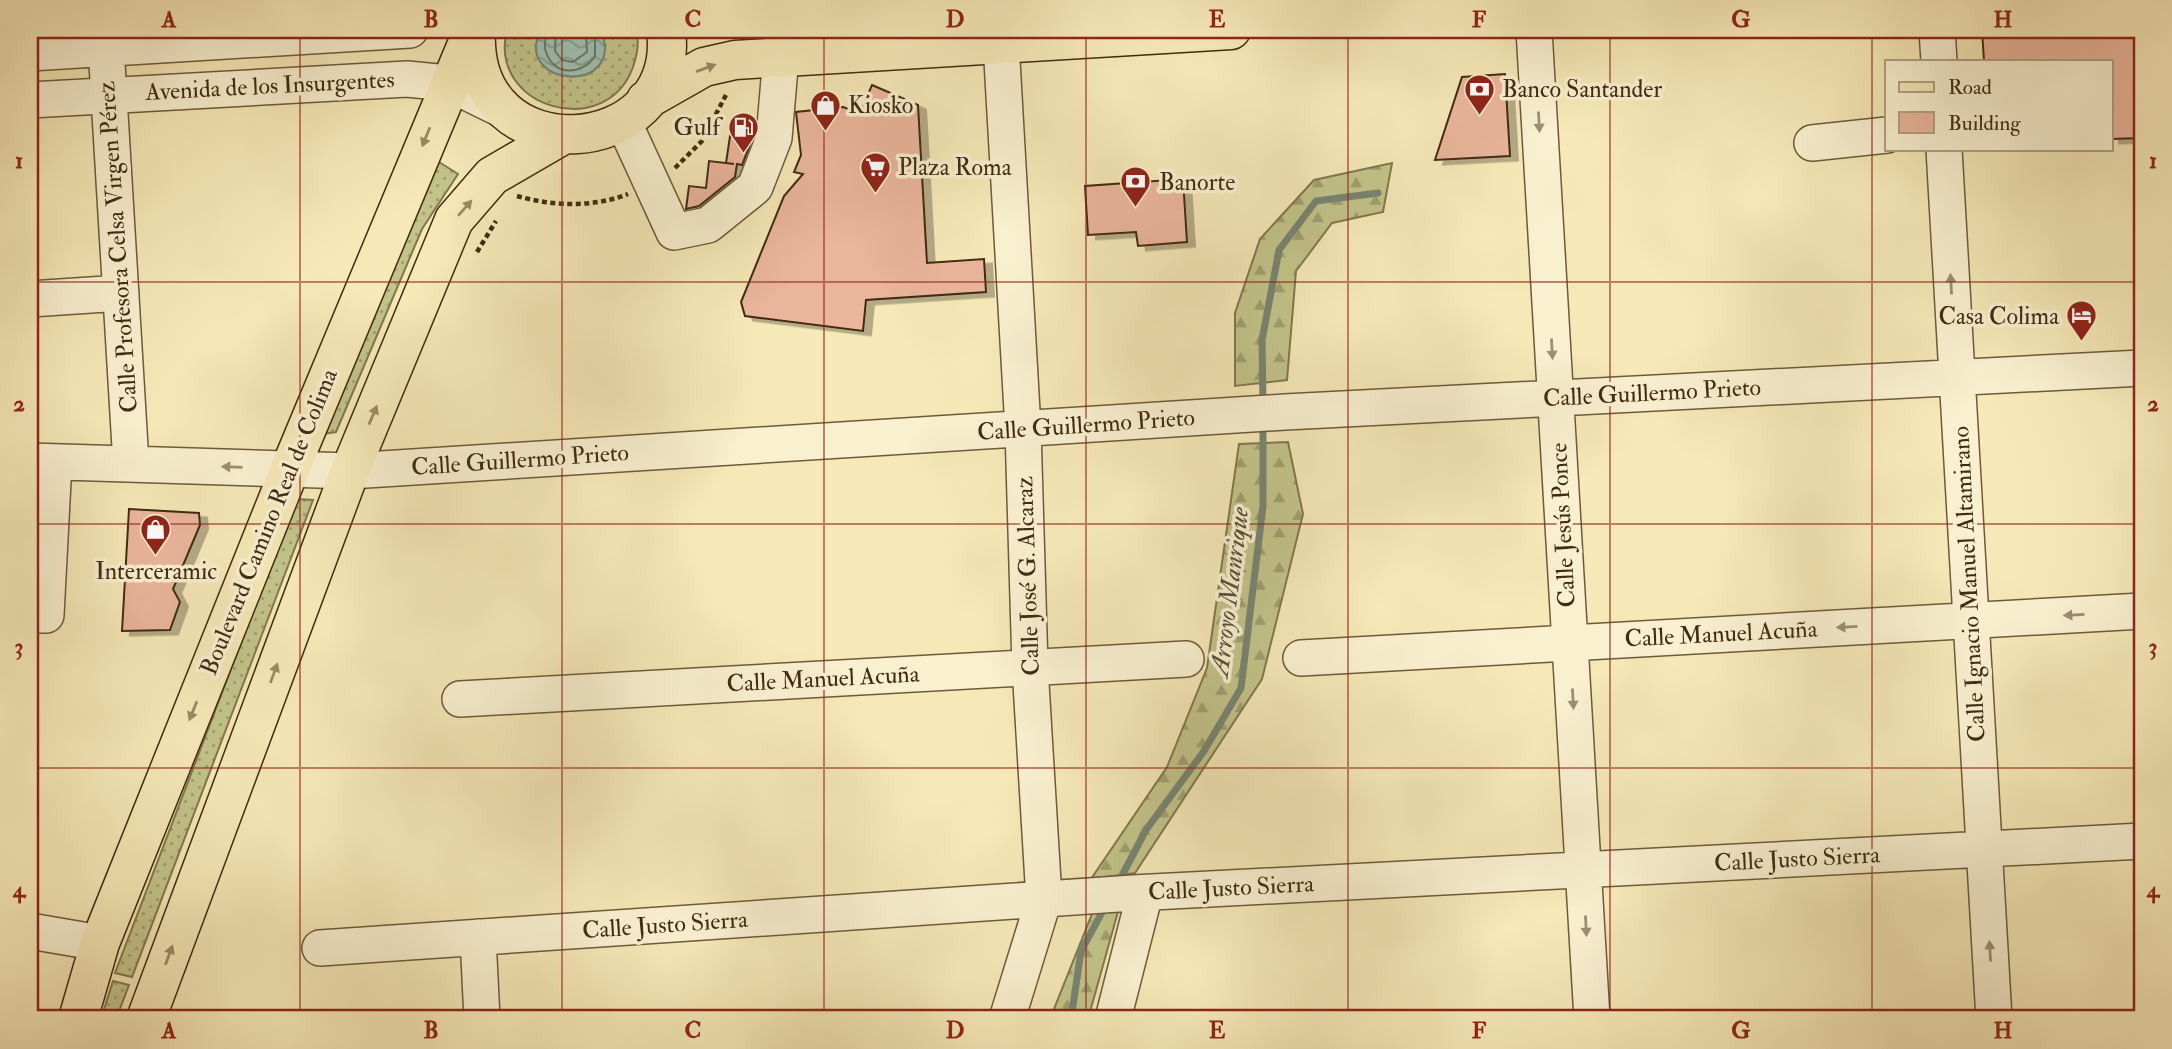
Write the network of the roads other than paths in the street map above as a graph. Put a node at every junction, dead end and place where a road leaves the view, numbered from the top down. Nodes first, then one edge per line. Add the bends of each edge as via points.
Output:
1 (410, 30) edge
2 (474, 30) edge
3 (1231, 30) edge
4 (1534, 30) edge
5 (1937, 30) edge
6 (1168, 32) edge
7 (668, 34) edge
8 (105, 39) edge
9 (1000, 43) junction
10 (30, 53) edge
11 (781, 56) junction
12 (1939, 60) edge
13 (448, 83) junction
14 (108, 95) junction
15 (30, 100) edge
16 (503, 110) junction
17 (635, 111) junction
18 (1885, 135) edge
19 (561, 136) junction
20 (1812, 143) dead end
21 (1944, 150) edge
22 (121, 293) junction
23 (30, 299) edge
24 (2142, 368) edge
25 (1957, 378) junction
26 (1555, 398) junction
27 (1023, 429) junction
28 (42, 461) edge
29 (131, 464) junction
30 (290, 469) junction
31 (350, 471) junction
32 (2142, 611) edge
33 (38, 615) edge
34 (1970, 620) junction
35 (1570, 642) junction
36 (1301, 658) dead end
37 (1186, 659) dead end
38 (1030, 667) junction
39 (460, 699) dead end
40 (2142, 841) edge
41 (1984, 849) junction
42 (1583, 870) junction
43 (1139, 893) junction
44 (1057, 898) junction
45 (30, 931) edge
46 (478, 937) junction
47 (100, 943) junction
48 (320, 948) dead end
49 (78, 1019) edge
50 (146, 1019) edge
51 (482, 1019) edge
52 (1007, 1019) edge
53 (1113, 1019) edge
54 (1592, 1019) edge
55 (1994, 1019) edge

1 - 8 street, Avenida de los Insurgentes
2 - 13 main road, Boulevard Camino Real de Colima
2 - 16 main road via 484,84
3 - 6 main road
4 -> 26 street, Calle Jesús Ponce
5 - 12 street
6 - 9 main road
7 - 17 main road via 662,73
8 - 10 street, Avenida de los Insurgentes
8 - 14 street, Calle Profesora Celsa Virgen Pérez
9 - 11 main road
9 - 27 street, Calle José G. Alcaraz
17 -> 11 main road via 704,67
11 - 17 street via 774,138 755,187 708,225 674,232
13 - 14 street, Avenida de los Insurgentes via 407,79
13 - 16 street, Avenida de los Insurgentes
13 -> 30 main road, Boulevard Camino Real de Colima
14 - 15 street, Avenida de los Insurgentes
14 - 22 street, Calle Profesora Celsa Virgen Pérez
16 - 19 main road via 530,128
17 - 19 main road via 593,134
18 - 20 street
31 -> 19 main road via 454,220 492,176
25 -> 21 street, Calle Ignacio Manuel Altamirano
22 - 23 street
22 - 29 street, Calle Profesora Celsa Virgen Pérez
24 - 25 street, Calle Guillermo Prieto
25 - 26 street, Calle Guillermo Prieto
25 - 34 street, Calle Ignacio Manuel Altamirano
26 - 27 street, Calle Guillermo Prieto
26 - 35 street, Calle Jesús Ponce
27 - 31 street, Calle Guillermo Prieto
27 - 38 street, Calle José G. Alcaraz
28 - 29 street, Calle Guillermo Prieto
28 - 33 street
30 -> 29 street, Calle Guillermo Prieto
30 - 31 street, Calle Guillermo Prieto
30 -> 47 main road, Boulevard Camino Real de Colima
50 -> 31 main road
32 -> 34 street, Calle Manuel Acuña
34 -> 35 street, Calle Manuel Acuña
34 - 41 street, Calle Ignacio Manuel Altamirano
35 - 36 street, Calle Manuel Acuña
35 -> 42 street, Calle Jesús Ponce
37 - 38 street, Calle Manuel Acuña
38 - 39 street, Calle Manuel Acuña
38 - 44 street, Calle José G. Alcaraz
40 - 41 street, Calle Justo Sierra
41 - 42 street, Calle Justo Sierra
55 -> 41 street, Calle Ignacio Manuel Altamirano
42 - 43 street, Calle Justo Sierra
42 -> 54 street, Calle Jesús Ponce
43 - 44 street, Calle Justo Sierra
43 - 53 street
44 - 46 street, Calle Justo Sierra
44 - 52 street, Calle José G. Alcaraz
45 - 47 street
46 - 48 street, Calle Justo Sierra
46 - 51 street
47 - 49 main road, Boulevard Camino Real de Colima

